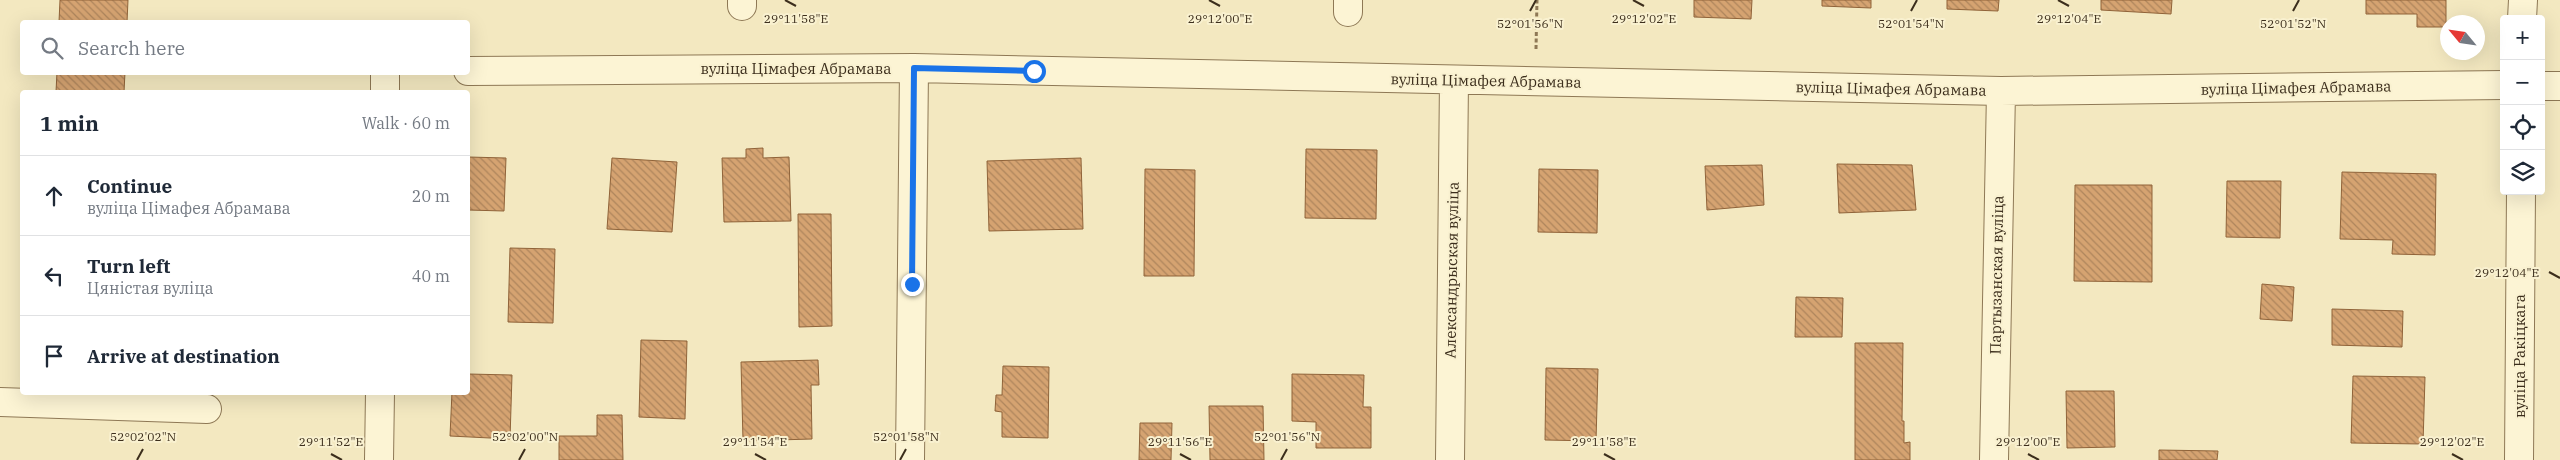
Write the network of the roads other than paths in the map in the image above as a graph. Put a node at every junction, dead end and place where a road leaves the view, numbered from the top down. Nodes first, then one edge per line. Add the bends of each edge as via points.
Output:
1 (2522, 0) edge
2 (2522, 15) edge
3 (914, 68) junction
4 (470, 72) edge
5 (385, 75) edge
6 (1454, 80) junction
7 (2500, 85) edge
8 (2545, 86) edge
9 (2560, 86) edge
10 (385, 90) edge
11 (2001, 91) junction
12 (2521, 195) edge
13 (380, 395) edge
14 (0, 402) edge
15 (206, 409) dead end
16 (379, 460) edge
17 (910, 460) edge
18 (1450, 460) edge
19 (1994, 460) edge
20 (2519, 460) edge

1 - 2 street
3 - 4 street, вуліца Цімафея Абрамава
3 - 6 street, вуліца Цімафея Абрамава
3 - 17 street
5 - 10 street
6 - 11 street, вуліца Цімафея Абрамава
6 - 18 street, Александрыская вуліца
7 - 11 street, вуліца Цімафея Абрамава
8 - 9 street
11 - 19 street, Партызанская вуліца
12 - 20 street, вуліца Ракіцкага
13 - 16 street
14 - 15 street

